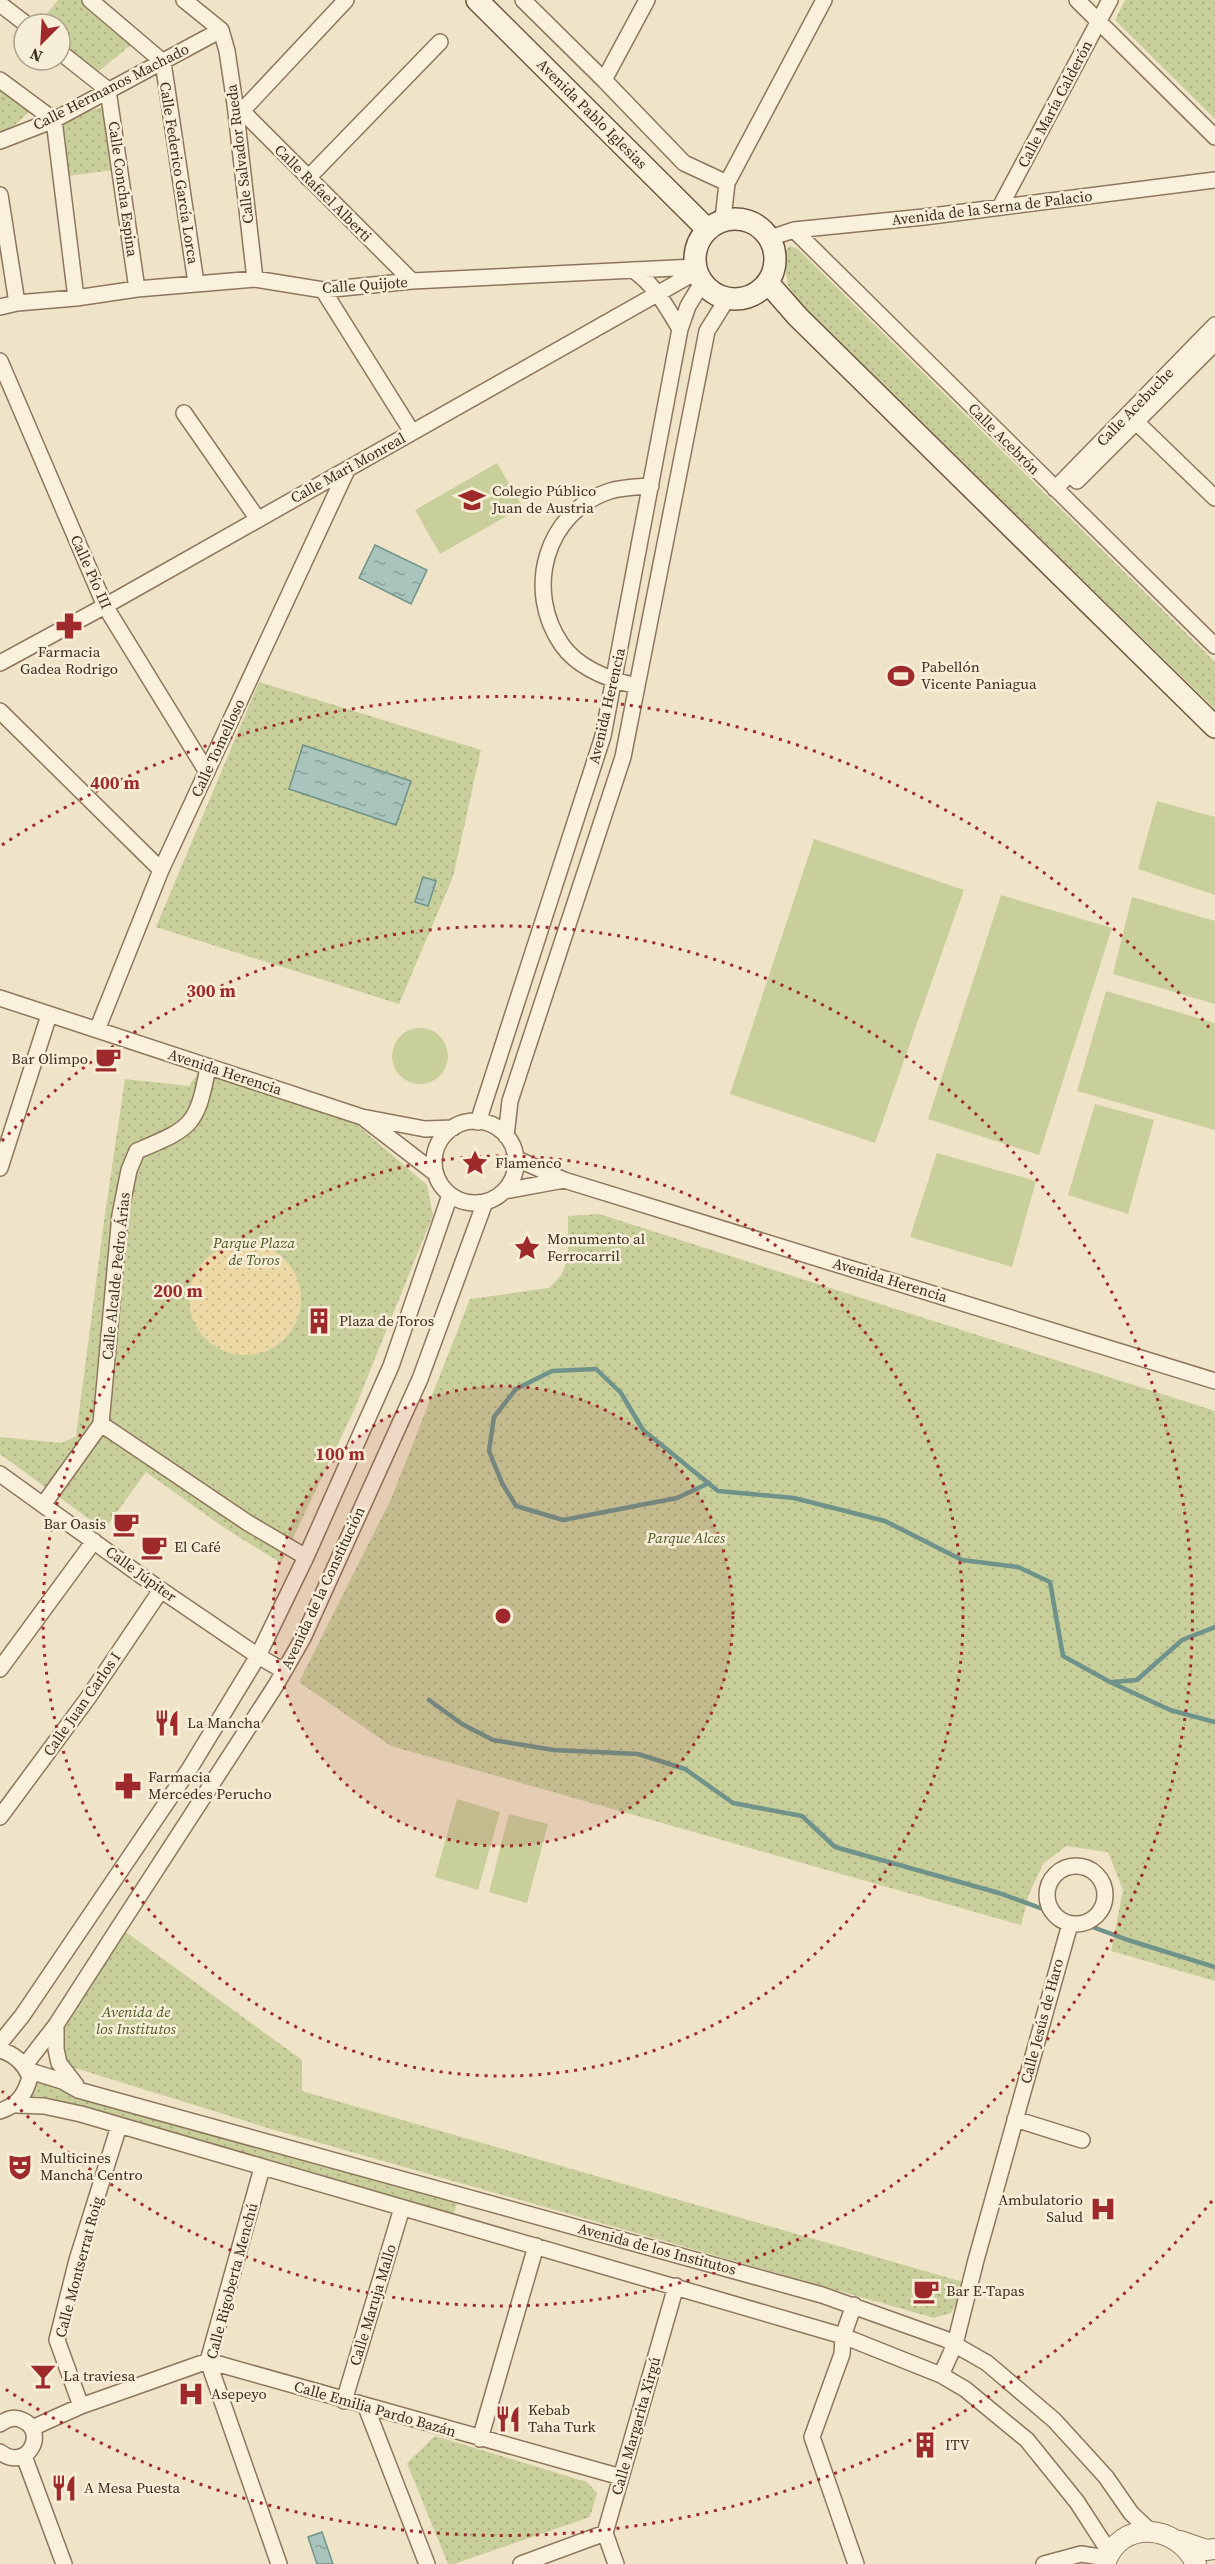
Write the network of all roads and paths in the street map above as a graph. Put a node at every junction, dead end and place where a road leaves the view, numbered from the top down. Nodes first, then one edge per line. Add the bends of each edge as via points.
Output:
1 (90, 0) edge
2 (184, 0) edge
3 (346, 0) edge
4 (477, 0) edge
5 (523, 0) edge
6 (647, 0) edge
7 (824, 0) edge
8 (1077, 0) edge
9 (1110, 0) edge
10 (0, 4) edge
11 (12, 13) edge
12 (1099, 21) junction
13 (221, 30) junction
14 (440, 42) dead end
15 (72, 62) edge
16 (163, 62) junction
17 (0, 80) edge
18 (604, 80) junction
19 (108, 90) junction
20 (238, 108) junction
21 (54, 120) junction
22 (1215, 137) edge
23 (0, 141) edge
24 (308, 178) junction
25 (1215, 180) edge
26 (727, 183) junction
27 (0, 195) edge
28 (1000, 207) junction
29 (715, 224) junction
30 (794, 230) junction
31 (770, 238) junction
32 (633, 270) junction
33 (698, 274) junction
34 (255, 279) junction
35 (412, 281) junction
36 (768, 283) junction
37 (196, 284) junction
38 (137, 289) junction
39 (324, 290) junction
40 (657, 292) junction
41 (76, 298) junction
42 (727, 299) junction
43 (17, 303) junction
44 (0, 307) edge
45 (1215, 325) edge
46 (680, 329) junction
47 (1215, 343) edge
48 (0, 360) edge
49 (184, 413) dead end
50 (1132, 418) junction
51 (412, 432) junction
52 (347, 470) junction
53 (651, 486) junction
54 (1059, 493) junction
55 (1215, 498) edge
56 (257, 518) junction
57 (105, 606) junction
58 (1215, 646) edge
59 (0, 663) edge
60 (614, 681) junction
61 (637, 686) junction
62 (0, 711) edge
63 (1215, 727) edge
64 (207, 772) junction
65 (161, 870) junction
66 (0, 998) edge
67 (49, 1015) junction
68 (98, 1030) junction
69 (208, 1067) junction
70 (363, 1117) junction
71 (478, 1122) junction
72 (453, 1128) junction
73 (506, 1136) junction
74 (516, 1158) junction
75 (0, 1168) edge
76 (435, 1173) junction
77 (564, 1180) junction
78 (504, 1191) junction
79 (450, 1195) junction
80 (485, 1202) junction
81 (1215, 1381) edge
82 (101, 1424) junction
83 (0, 1474) edge
84 (43, 1505) junction
85 (94, 1541) junction
86 (306, 1557) junction
87 (161, 1590) junction
88 (258, 1656) junction
89 (0, 1669) edge
90 (284, 1671) junction
91 (3, 1808) edge
92 (1070, 1924) dead end
93 (56, 2025) junction
94 (0, 2043) edge
95 (0, 2050) edge
96 (26, 2068) junction
97 (78, 2090) junction
98 (17, 2104) junction
99 (0, 2111) edge
100 (1015, 2119) junction
101 (119, 2126) junction
102 (1082, 2140) dead end
103 (262, 2168) junction
104 (460, 2194) junction
105 (402, 2208) junction
106 (451, 2222) junction
107 (536, 2246) junction
108 (676, 2286) junction
109 (854, 2305) junction
110 (843, 2336) junction
111 (955, 2343) junction
112 (208, 2361) junction
113 (941, 2375) junction
114 (344, 2401) junction
115 (81, 2406) junction
116 (366, 2407) junction
117 (1, 2421) edge
118 (32, 2428) junction
119 (480, 2439) junction
120 (0, 2452) edge
121 (24, 2456) junction
122 (621, 2477) junction
123 (1150, 2531) junction
124 (604, 2533) junction
125 (1180, 2541) junction
126 (1215, 2549) edge
127 (1107, 2558) edge
128 (64, 2564) edge
129 (279, 2564) edge
130 (427, 2564) edge
131 (521, 2564) edge
132 (616, 2564) edge
133 (856, 2564) edge
134 (1044, 2564) edge
135 (1196, 2564) edge

1 - 16 street
2 - 13 street
3 - 20 street
4 - 29 main road, Avenida Pablo Iglesias
5 - 18 street, Avenida Pablo Iglesias
6 - 18 street
7 - 26 street
8 - 12 street
9 - 12 street, Calle María Calderón
10 - 11 street
12 - 22 street
12 - 28 street, Calle María Calderón
13 - 16 street, Calle Hermanos Machado
13 - 20 street, Calle Salvador Rueda
14 - 24 street
15 - 19 street
16 - 19 street, Calle Hermanos Machado
16 - 37 street, Calle Federico García Lorca
17 - 21 street
18 - 26 street, Avenida Pablo Iglesias via 684,163
19 - 21 street, Calle Hermanos Machado
19 - 38 street, Calle Concha Espina
20 - 24 street, Calle Rafael Alberti
20 - 34 street, Calle Salvador Rueda
21 - 23 street, Calle Hermanos Machado
21 - 41 street
24 - 35 street, Calle Rafael Alberti
25 - 28 street, Avenida de la Serna de Palacio
26 - 29 street
27 - 43 street
28 - 30 street, Avenida de la Serna de Palacio
29 - 31 main road via 744,219
29 - 33 main road via 701,235 694,251
30 - 31 street, Avenida de la Serna de Palacio
30 - 54 street, Calle Acebrón
31 - 36 main road via 776,259
32 - 33 street, Calle Quijote
32 - 35 street, Calle Quijote
32 - 40 street
33 - 40 street, Calle Mari Monreal
33 - 42 main road via 710,291
33 - 46 street, Avenida Herencia
34 - 37 street, Calle Quijote
34 - 39 street, Calle Quijote
35 - 39 street, Calle Quijote
36 - 42 main road via 749,297
36 - 63 main road
37 - 38 street, Calle Quijote
38 - 41 street, Calle Quijote
39 - 51 street
40 - 46 street
40 - 51 street, Calle Mari Monreal
41 - 43 street, Calle Quijote
42 - 61 street, Avenida Herencia via 707,330
43 - 44 street, Calle Quijote
45 - 50 street, Calle Acebuche
46 - 53 street, Avenida Herencia
47 - 50 street, Calle Acebuche
48 - 57 street, Calle Pío III
49 - 56 street
50 - 54 street, Calle Acebuche
50 - 55 street
51 - 52 street, Calle Mari Monreal
52 - 56 street, Calle Mari Monreal
52 - 64 street, Calle Tomelloso
53 - 60 street, Avenida Herencia
53 - 60 street via 611,491 582,505 560,528 546,556 542,588 548,619 563,647 587,668
54 - 58 street, Calle Acebrón
56 - 57 street, Calle Mari Monreal
57 - 59 street, Calle Mari Monreal
57 - 64 street, Calle Pío III
60 - 61 street
60 - 71 street, Avenida Herencia via 603,736
61 - 73 street, Avenida Herencia via 623,757 510,1101
62 - 65 street
64 - 65 street, Calle Tomelloso
65 - 68 street, Calle Tomelloso
66 - 67 street, Avenida Herencia
67 - 68 street, Avenida Herencia
67 - 75 street
68 - 69 street, Avenida Herencia
69 - 70 street, Avenida Herencia
69 - 82 street, Calle Alcalde Pedro Árias via 201,1104 186,1129 137,1151 129,1170 120,1215
70 - 72 street, Avenida Herencia via 425,1129
70 - 76 street
71 - 72 street, Avenida Herencia
71 - 73 street via 494,1126
72 - 76 street via 437,1148
73 - 74 street
74 - 77 street, Avenida Herencia
74 - 78 street
76 - 79 street
77 - 78 street, Avenida Herencia
77 - 81 street, Avenida Herencia
78 - 80 street, Avenida Herencia
79 - 80 street via 473,1203
79 - 86 street, Avenida de la Constitución via 391,1366
80 - 90 street, Avenida de la Constitución via 420,1379 305,1634
82 - 84 street
82 - 86 street via 248,1523
83 - 84 street, Calle Júpiter
84 - 85 street, Calle Júpiter
85 - 87 street, Calle Júpiter
85 - 89 street
86 - 88 street, Avenida de la Constitución
87 - 88 street, Calle Júpiter
87 - 91 street, Calle Juan Carlos I via 88,1698
88 - 90 street, Calle Júpiter
88 - 94 street, Avenida de la Constitución via 153,1824
90 - 93 street, Avenida de la Constitución
92 - 100 street, Calle Jesús de Haro
93 - 96 street, Avenida de la Constitución
93 - 97 street via 59,2063
95 - 96 street, Avenida de los Institutos via 16,2057
96 - 97 street, Avenida de los Institutos
96 - 98 street via 28,2085
97 - 104 street, Avenida de los Institutos
98 - 99 street
98 - 101 street, Avenida de los Institutos via 44,2106
100 - 102 street
100 - 111 street, Calle Jesús de Haro
101 - 103 street, Avenida de los Institutos
101 - 115 street, Calle Montserrat Roig via 77,2260 57,2340
103 - 105 street, Avenida de los Institutos
103 - 112 street, Calle Rigoberta Menchú
104 - 106 street
104 - 109 street, Avenida de los Institutos
105 - 106 street, Avenida de los Institutos
105 - 114 street, Calle Maruja Mallo
106 - 107 street, Avenida de los Institutos
107 - 108 street, Avenida de los Institutos
107 - 119 street
108 - 110 street, Avenida de los Institutos
108 - 122 street, Calle Margarita Xirgú
109 - 110 street
109 - 111 street, Avenida de los Institutos
110 - 113 street, Avenida de los Institutos
110 - 133 street via 842,2354 812,2438
111 - 113 street, Calle Jesús de Haro
111 - 123 street, Avenida de los Institutos via 987,2364 1054,2420
112 - 114 street, Calle Emilia Pardo Bazán
112 - 115 street
112 - 129 street, Calle Rigoberta Menchú
113 - 127 street, Avenida de los Institutos via 1026,2440 1077,2502
114 - 116 street, Calle Emilia Pardo Bazán
115 - 118 street
116 - 119 street, Calle Emilia Pardo Bazán
116 - 130 street
117 - 118 street via 18,2418
118 - 121 street via 34,2443
119 - 122 street, Calle Emilia Pardo Bazán
120 - 121 street via 13,2458
121 - 128 street
122 - 124 street, Calle Margarita Xirgú
123 - 125 street
123 - 127 street via 1127,2537
124 - 131 street
124 - 132 street
125 - 126 street
125 - 135 street
127 - 134 street via 1081,2554

